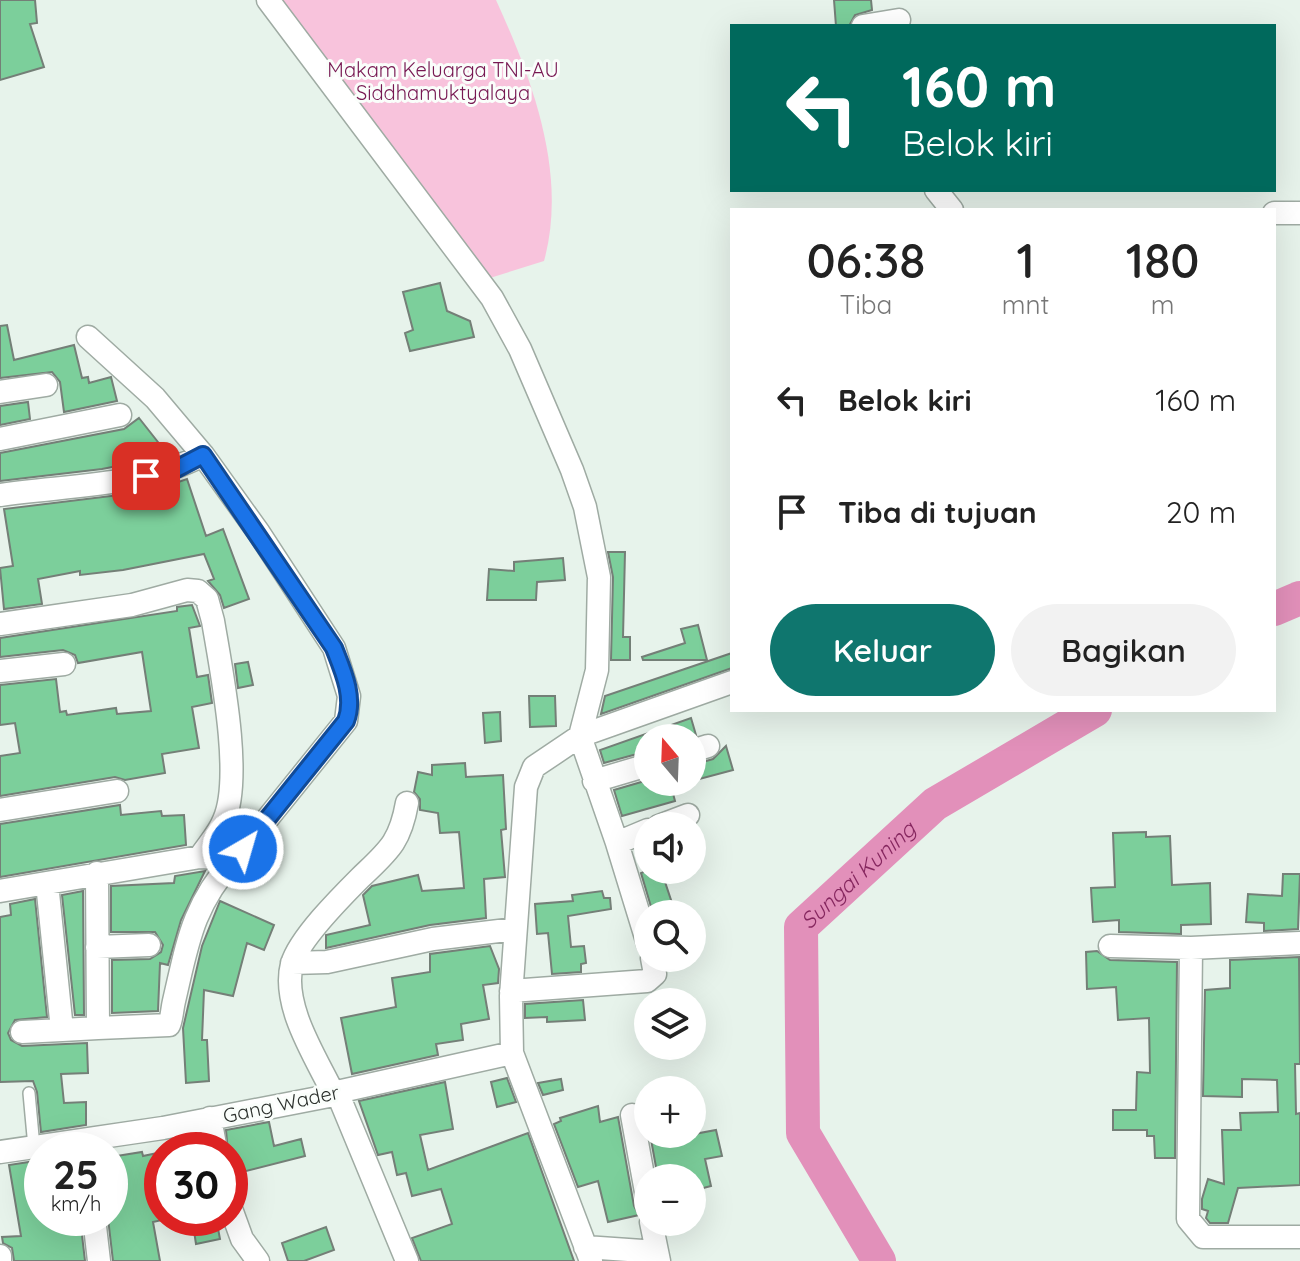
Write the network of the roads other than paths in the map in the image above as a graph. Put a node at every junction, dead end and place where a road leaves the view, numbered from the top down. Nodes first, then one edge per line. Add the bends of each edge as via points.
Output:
1 (268, 0) edge
2 (899, 15) edge
3 (870, 24) edge
4 (938, 192) edge
5 (950, 208) edge
6 (1276, 213) edge
7 (1300, 213) edge
8 (88, 337) dead end
9 (46, 385) dead end
10 (0, 392) edge
11 (120, 415) dead end
12 (0, 439) edge
13 (203, 455) junction
14 (0, 495) edge
15 (0, 624) edge
16 (64, 664) dead end
17 (0, 671) edge
18 (730, 683) edge
19 (580, 736) junction
20 (634, 769) edge
21 (594, 781) junction
22 (117, 791) dead end
23 (407, 803) dead end
24 (0, 810) edge
25 (634, 836) edge
26 (617, 843) junction
27 (200, 857) junction
28 (234, 859) junction
29 (97, 873) junction
30 (47, 883) junction
31 (0, 891) edge
32 (634, 900) edge
33 (515, 929) junction
34 (1300, 943) edge
35 (149, 945) dead end
36 (1110, 946) dead end
37 (97, 947) junction
38 (1191, 948) junction
39 (292, 963) junction
40 (655, 972) edge
41 (511, 991) junction
42 (98, 1028) junction
43 (62, 1030) junction
44 (22, 1032) dead end
45 (512, 1053) junction
46 (29, 1093) dead end
47 (336, 1094) junction
48 (632, 1115) dead end
49 (210, 1118) junction
50 (33, 1132) edge
51 (213, 1132) edge
52 (128, 1133) edge
53 (24, 1148) edge
54 (0, 1152) edge
55 (641, 1164) edge
56 (96, 1236) edge
57 (241, 1236) edge
58 (654, 1236) edge
59 (1300, 1237) edge
60 (588, 1254) edge
61 (658, 1256) edge
62 (99, 1261) edge
63 (258, 1261) edge
64 (407, 1261) edge

1 - 19 street via 492,298 572,470 585,507 600,588 597,670
2 - 3 street
4 - 5 street
6 - 7 street
8 - 13 street via 155,398
9 - 10 street
11 - 12 street
13 - 14 street via 146,476
13 - 28 street via 334,648 349,696 346,721
15 - 27 street via 132,605 187,590 207,599 220,665 230,795 224,821
16 - 17 street
18 - 19 street
19 - 21 street
19 - 33 street via 534,767 526,787
20 - 21 street
21 - 26 street
22 - 24 street
23 - 39 street via 393,848 359,879
25 - 26 street
26 - 32 street
27 - 28 street
27 - 29 street
28 - 42 street via 201,904 171,1023
29 - 30 street
29 - 37 street
30 - 31 street
30 - 43 street
33 - 39 street via 433,939 327,962
33 - 41 street
34 - 38 street
35 - 37 street
36 - 38 street
37 - 42 street
38 - 59 street via 1188,1219 1203,1237
39 - 47 street via 296,1011
40 - 41 street via 647,981
41 - 45 street
42 - 43 street
43 - 44 street
45 - 47 street, Gang Wader
45 - 60 street
46 - 50 lane
47 - 49 street, Gang Wader
47 - 64 street
48 - 55 street
49 - 51 street
49 - 52 street, Gang Wader
53 - 54 street, Gang Wader
56 - 62 street
57 - 63 street
58 - 61 street
60 - 61 street

